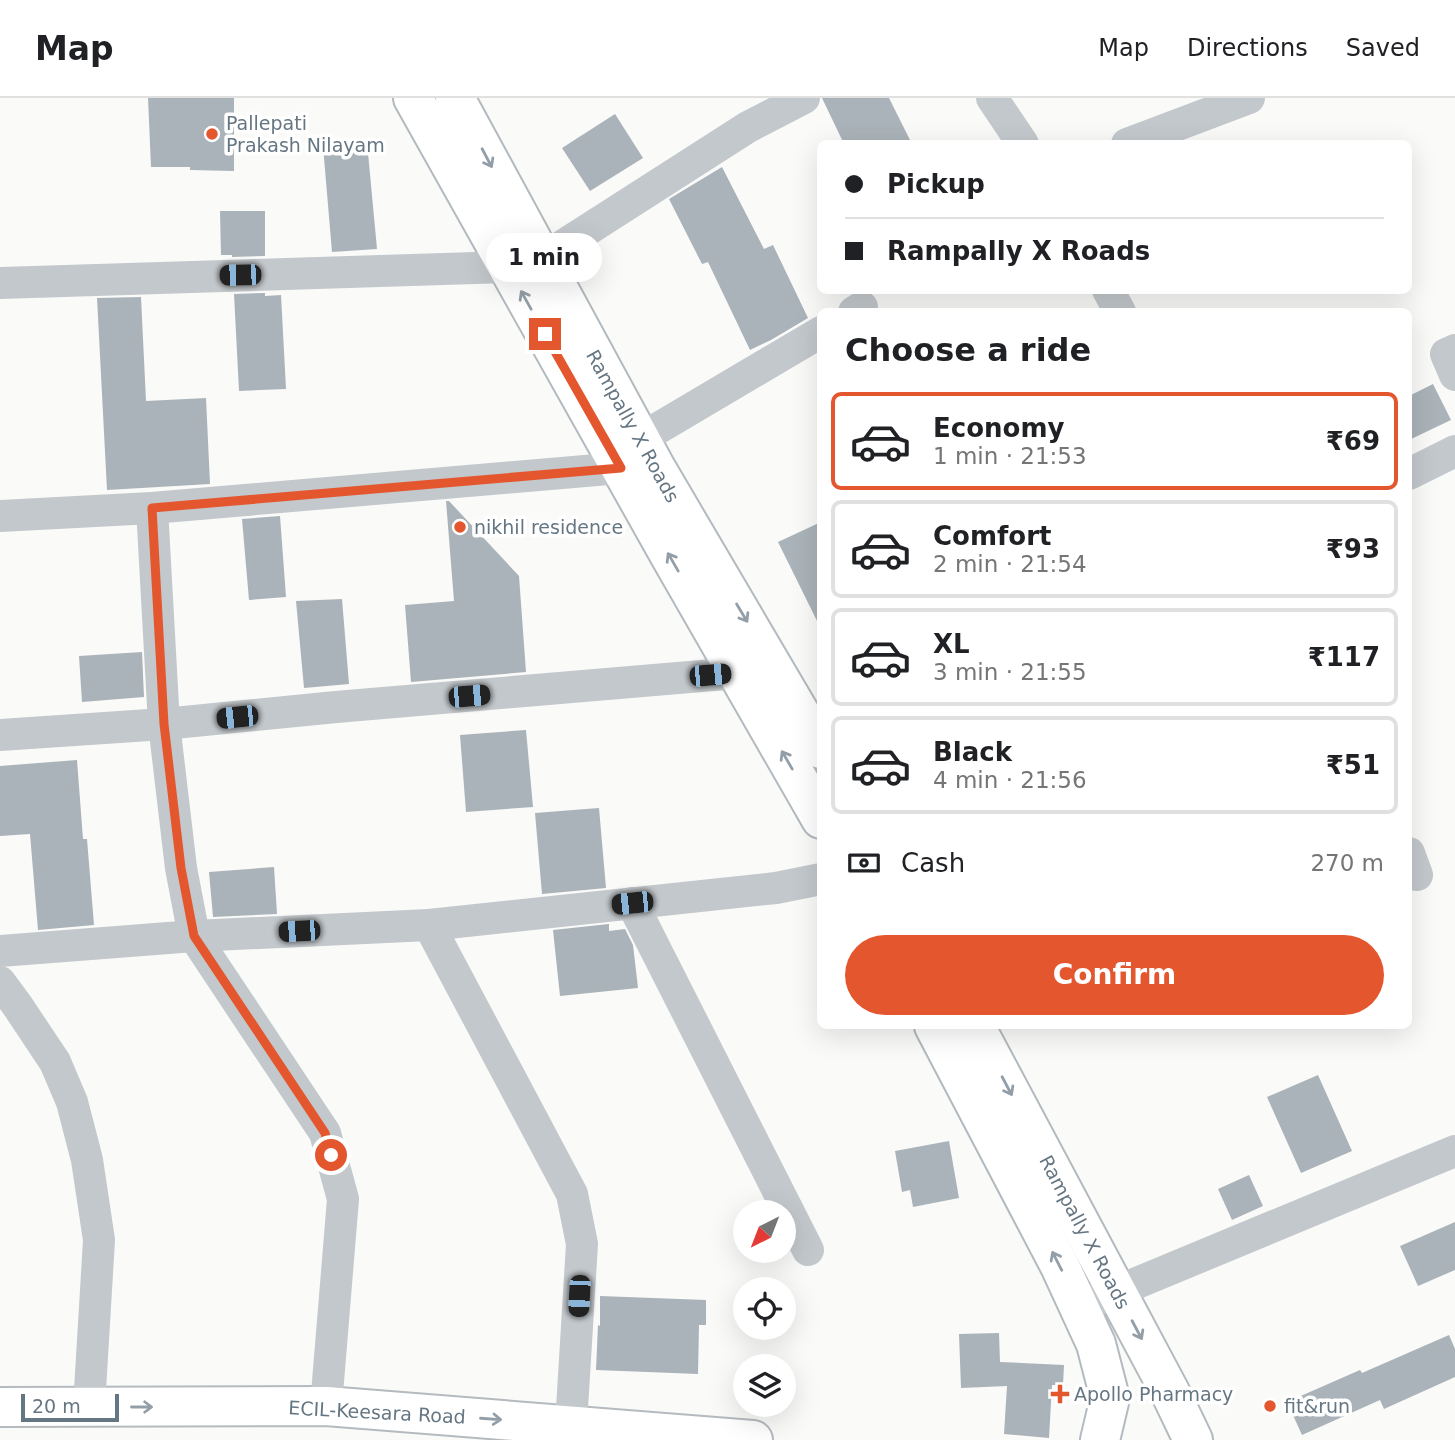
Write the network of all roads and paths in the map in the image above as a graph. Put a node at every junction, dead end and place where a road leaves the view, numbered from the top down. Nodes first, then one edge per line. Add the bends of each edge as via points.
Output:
1 (413, 98) edge
2 (455, 98) edge
3 (804, 98) edge
4 (992, 98) edge
5 (1250, 98) edge
6 (1020, 140) edge
7 (1138, 140) edge
8 (524, 263) junction
9 (0, 283) edge
10 (817, 335) edge
11 (1455, 350) edge
12 (1455, 375) edge
13 (1455, 451) edge
14 (630, 454) junction
15 (1412, 472) edge
16 (152, 508) junction
17 (0, 516) edge
18 (737, 673) junction
19 (164, 724) junction
20 (0, 735) edge
21 (817, 742) edge
22 (817, 812) edge
23 (817, 880) edge
24 (632, 903) junction
25 (429, 925) junction
26 (194, 936) junction
27 (0, 951) edge
28 (0, 982) edge
29 (936, 1029) edge
30 (977, 1029) edge
31 (1455, 1152) edge
32 (808, 1250) dead end
33 (1116, 1290) junction
34 (1079, 1307) junction
35 (326, 1406) junction
36 (0, 1407) edge
37 (89, 1407) junction
38 (571, 1425) junction
39 (753, 1440) edge
40 (1100, 1440) edge
41 (1193, 1440) edge

1 - 8 main road, Rampally X Roads
2 -> 8 main road, Rampally X Roads
3 - 8 street
4 - 6 street
5 - 7 street
8 - 9 street
8 - 14 main road, Rampally X Roads
10 - 14 street
11 - 12 street via 1446,354
13 - 15 street
14 - 16 street
18 -> 14 main road, Rampally X Roads
14 -> 21 main road, Rampally X Roads via 657,470
16 - 17 street
16 - 19 street
18 - 19 street
22 -> 18 main road, Rampally X Roads
19 - 20 street
19 - 26 street
23 - 24 street
24 - 25 street
24 - 32 street
25 - 26 street
25 - 38 street via 572,1194 582,1244
26 - 27 street
26 - 35 street via 325,1133 343,1199
28 - 37 street via 55,1062 72,1102 87,1160 99,1240
34 -> 29 main road, Rampally X Roads
30 -> 33 main road, Rampally X Roads
31 - 33 street
33 - 34 street
33 -> 41 main road, Rampally X Roads
34 - 40 main road, Rampally X Roads via 1096,1344 1110,1398
37 -> 35 main road, ECIL-Keesara Road
35 -> 38 main road, ECIL-Keesara Road
36 - 37 main road, ECIL-Keesara Road
38 - 39 main road, ECIL-Keesara Road

